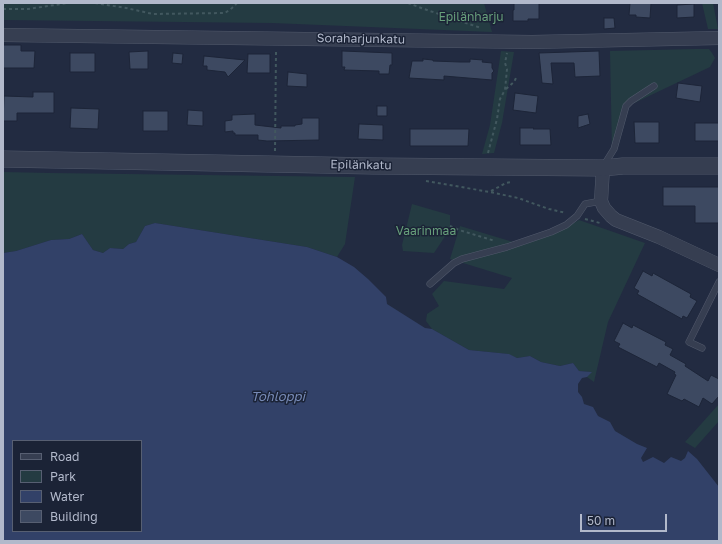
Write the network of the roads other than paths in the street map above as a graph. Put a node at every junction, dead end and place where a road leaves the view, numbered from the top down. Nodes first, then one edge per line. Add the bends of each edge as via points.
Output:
1 (3, 35) edge
2 (719, 38) edge
3 (654, 86) dead end
4 (3, 159) edge
5 (719, 166) edge
6 (603, 168) junction
7 (601, 201) junction
8 (719, 265) edge
9 (719, 282) edge
10 (430, 284) dead end
11 (702, 348) dead end

1 - 2 street, Soraharjunkatu via 509,42
3 - 6 lane via 626,106 614,149
4 - 6 street, Epilänkatu
5 - 6 street, Epilänkatu
6 - 7 street
7 - 8 street via 608,214 616,220
7 - 10 lane via 585,204 577,216 551,232 512,246 462,259
9 - 11 lane via 689,342

